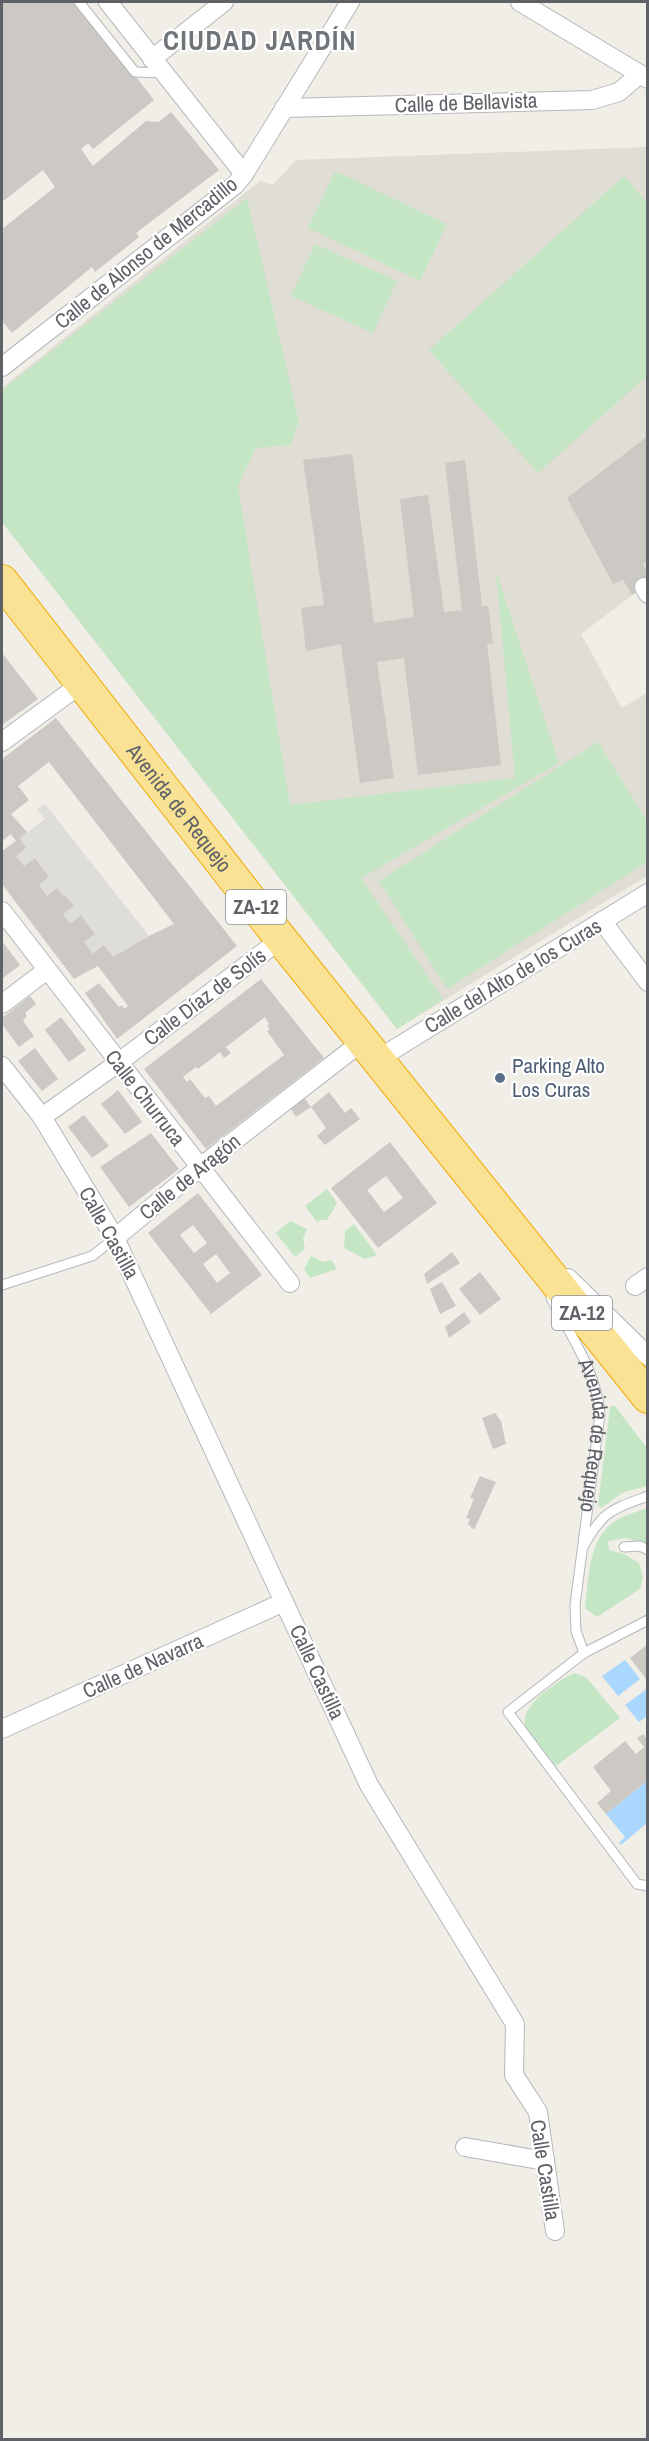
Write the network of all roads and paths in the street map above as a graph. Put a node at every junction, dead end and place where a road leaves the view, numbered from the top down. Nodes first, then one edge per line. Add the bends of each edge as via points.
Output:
1 (79, 2) edge
2 (108, 2) edge
3 (224, 2) edge
4 (350, 2) edge
5 (520, 2) edge
6 (158, 66) junction
7 (644, 76) edge
8 (284, 108) junction
9 (244, 174) junction
10 (2, 367) edge
11 (2, 581) edge
12 (81, 684) junction
13 (2, 742) edge
14 (648, 894) edge
15 (2, 911) edge
16 (603, 921) junction
17 (281, 939) junction
18 (46, 970) junction
19 (648, 982) edge
20 (2, 1004) edge
21 (370, 1050) junction
22 (117, 1064) junction
23 (2, 1066) edge
24 (42, 1117) junction
25 (199, 1168) junction
26 (515, 1230) junction
27 (115, 1238) junction
28 (290, 1283) dead end
29 (2, 1285) edge
30 (648, 1356) edge
31 (648, 1397) edge
32 (648, 1496) edge
33 (624, 1546) dead end
34 (648, 1550) edge
35 (580, 1552) junction
36 (284, 1602) junction
37 (648, 1620) edge
38 (584, 1653) junction
39 (2, 1730) edge
40 (648, 1886) edge
41 (465, 2147) dead end
42 (544, 2161) junction
43 (555, 2231) dead end

1 - 6 lane via 135,72
2 - 6 street
3 - 6 street
4 - 8 street, Calle de Alonso de Mercadillo
5 - 7 street
6 - 9 street
7 - 8 street, Calle de Bellavista via 619,92 592,100
8 - 9 street, Calle de Alonso de Mercadillo
9 - 10 street, Calle de Alonso de Mercadillo via 231,189
11 - 12 highway, Avenida de Requejo / ZA-12
12 - 13 street
12 - 17 highway, Avenida de Requejo / ZA-12
14 - 16 street, Calle del Alto de los Curas
15 - 18 street, Calle Churruca
16 - 19 street
16 - 21 street, Calle del Alto de los Curas
17 - 21 highway, Avenida de Requejo / ZA-12
17 - 22 street, Calle Díaz de Solís
18 - 20 street
18 - 22 street, Calle Churruca
21 - 25 street, Calle de Aragón
21 - 26 highway, Avenida de Requejo / ZA-12
22 - 24 street, Calle Díaz de Solís
22 - 25 street, Calle Churruca
23 - 24 street, Calle Castilla
24 - 27 street, Calle Castilla
25 - 27 street, Calle de Aragón
25 - 28 street, Calle Churruca
26 - 30 street
26 - 31 highway, Avenida de Requejo / ZA-12
26 - 35 lane, Avenida de Requejo via 591,1374 598,1396 600,1414
27 - 29 lane, Calle de Aragón via 92,1256
27 - 36 street, Calle Castilla
32 - 35 lane via 611,1509 595,1526
33 - 34 lane
35 - 38 lane, Avenida de Requejo via 575,1619
36 - 39 street, Calle de Navarra
36 - 42 street, Calle Castilla via 369,1785 515,2025 514,2075 538,2112
37 - 38 lane
38 - 40 lane via 508,1712 637,1884
41 - 42 street
42 - 43 street, Calle Castilla

